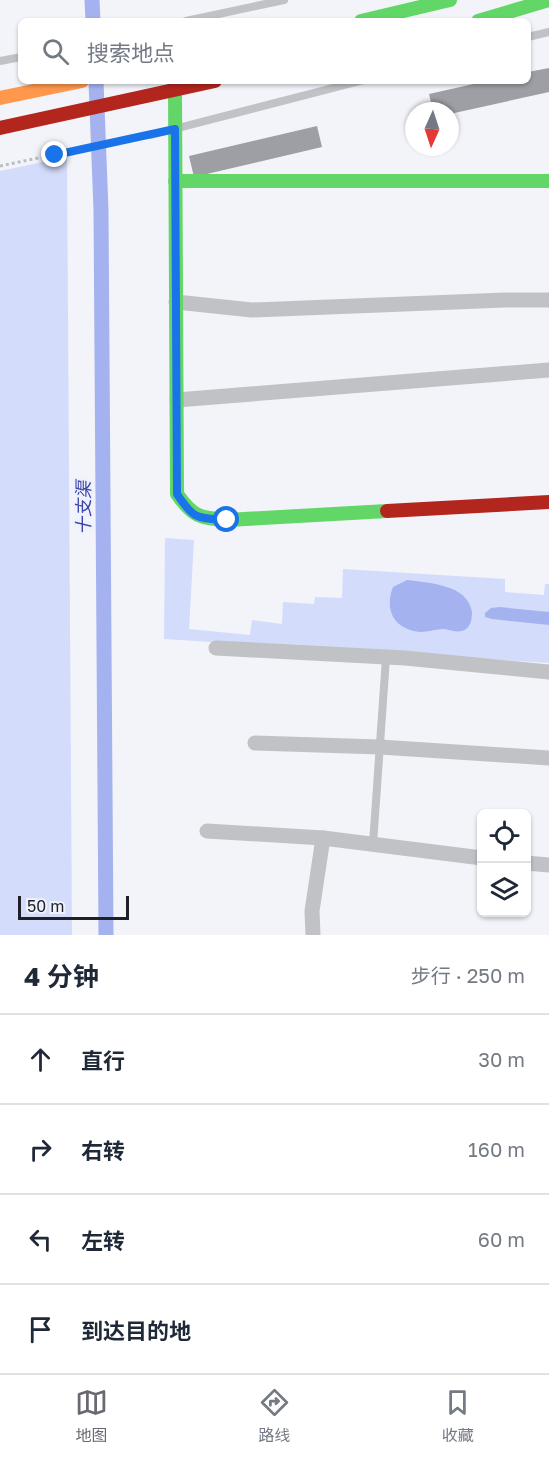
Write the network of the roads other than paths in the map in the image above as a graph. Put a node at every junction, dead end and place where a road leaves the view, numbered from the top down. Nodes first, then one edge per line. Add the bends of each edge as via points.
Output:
1 (285, 0) edge
2 (450, 0) edge
3 (549, 0) edge
4 (200, 18) edge
5 (374, 18) edge
6 (488, 18) edge
7 (549, 32) edge
8 (531, 36) edge
9 (18, 58) edge
10 (0, 61) edge
11 (68, 84) edge
12 (201, 84) edge
13 (348, 84) edge
14 (174, 90) junction
15 (0, 98) edge
16 (0, 128) edge
17 (175, 129) junction
18 (150, 135) road end
19 (175, 181) junction
20 (549, 181) edge
21 (549, 300) edge
22 (176, 302) junction
23 (549, 370) edge
24 (177, 400) junction
25 (549, 502) edge
26 (216, 648) dead end
27 (386, 657) junction
28 (549, 672) edge
29 (255, 743) dead end
30 (380, 747) junction
31 (549, 758) edge
32 (207, 831) dead end
33 (323, 838) junction
34 (373, 844) junction
35 (477, 857) edge
36 (531, 863) edge
37 (549, 865) edge
38 (313, 935) edge

1 - 4 lane
2 - 5 street
3 - 6 street
7 - 8 lane
9 - 10 lane
11 - 15 street
12 - 14 street
13 - 17 lane
14 - 16 street
14 - 17 street
17 - 18 lane
17 - 19 street
19 - 20 street
19 - 22 street
21 - 22 street via 252,310
22 - 24 street
23 - 24 street
24 - 25 street via 177,494 188,511 203,518 227,520
26 - 27 street
27 - 28 street
27 - 30 lane
29 - 30 street
30 - 31 street
30 - 34 lane
32 - 33 street
33 - 34 street
33 - 38 street via 312,911
34 - 35 street
36 - 37 street

